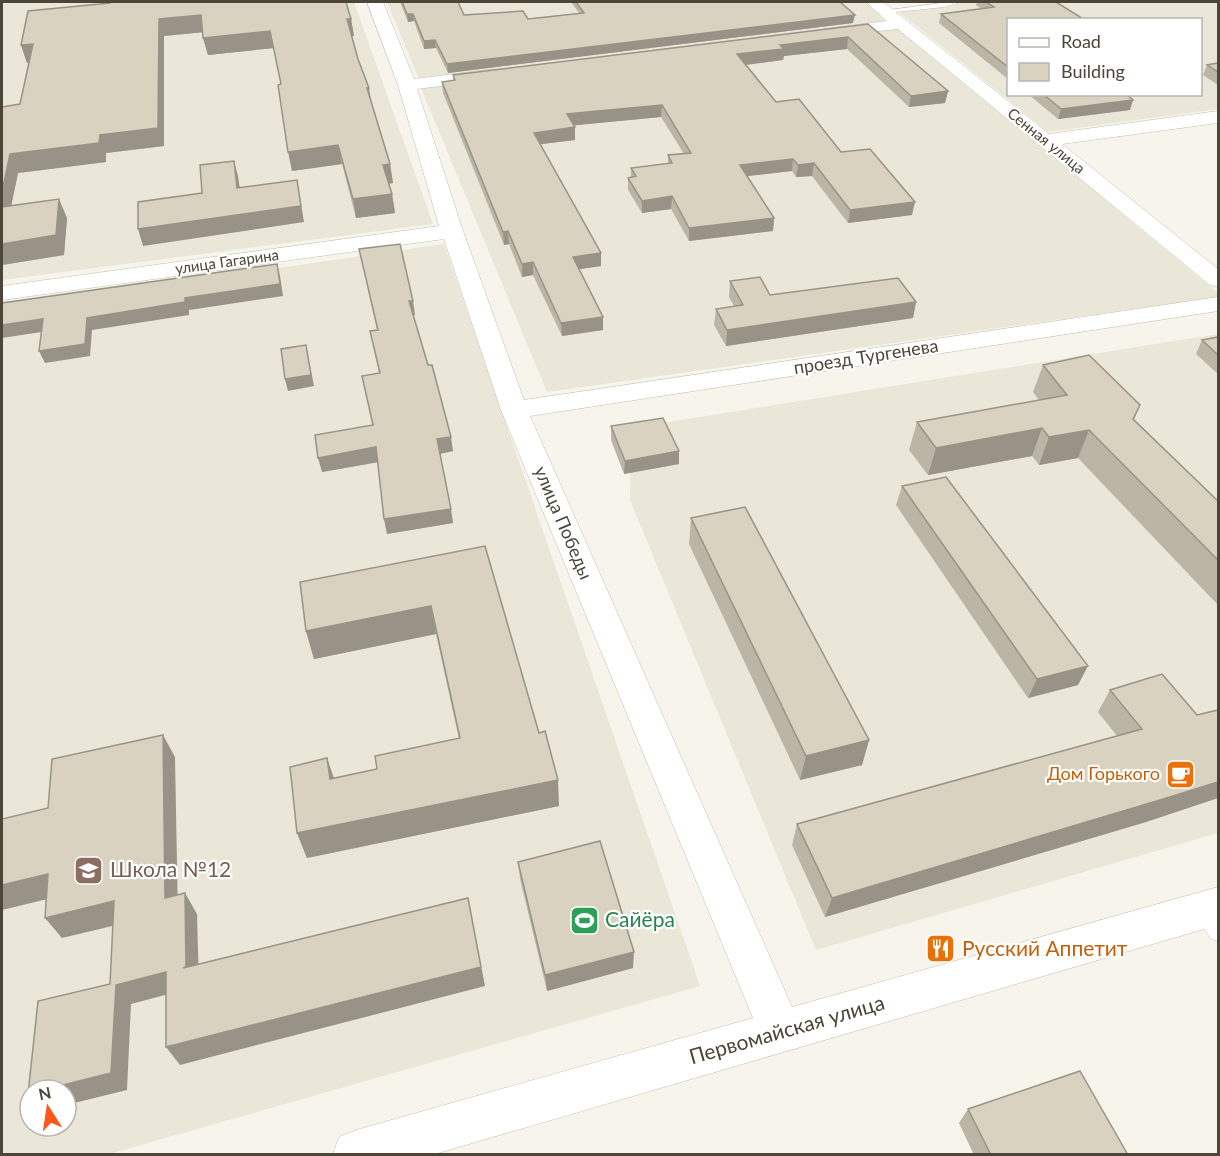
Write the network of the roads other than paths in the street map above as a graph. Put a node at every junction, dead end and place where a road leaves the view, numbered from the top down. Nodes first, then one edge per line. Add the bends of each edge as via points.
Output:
1 (375, 2) edge
2 (957, 2) edge
3 (887, 12) edge
4 (818, 34) edge
5 (512, 72) edge
6 (407, 85) junction
7 (1218, 117) edge
8 (1046, 140) junction
9 (452, 231) junction
10 (1218, 280) edge
11 (2, 293) edge
12 (1218, 304) edge
13 (514, 410) junction
14 (1213, 917) edge
15 (781, 1032) junction
16 (356, 1155) edge

1 - 6 street, улица Победы
2 - 3 lane
3 - 4 street
3 - 8 street, Сенная улица
5 - 6 street
6 - 9 street, улица Победы
7 - 8 street
8 - 10 street, Сенная улица
9 - 11 street, улица Гагарина
9 - 13 street, улица Победы
12 - 13 street, проезд Тургенева
13 - 15 street, улица Победы
14 - 15 street, Первомайская улица
15 - 16 street, Первомайская улица

